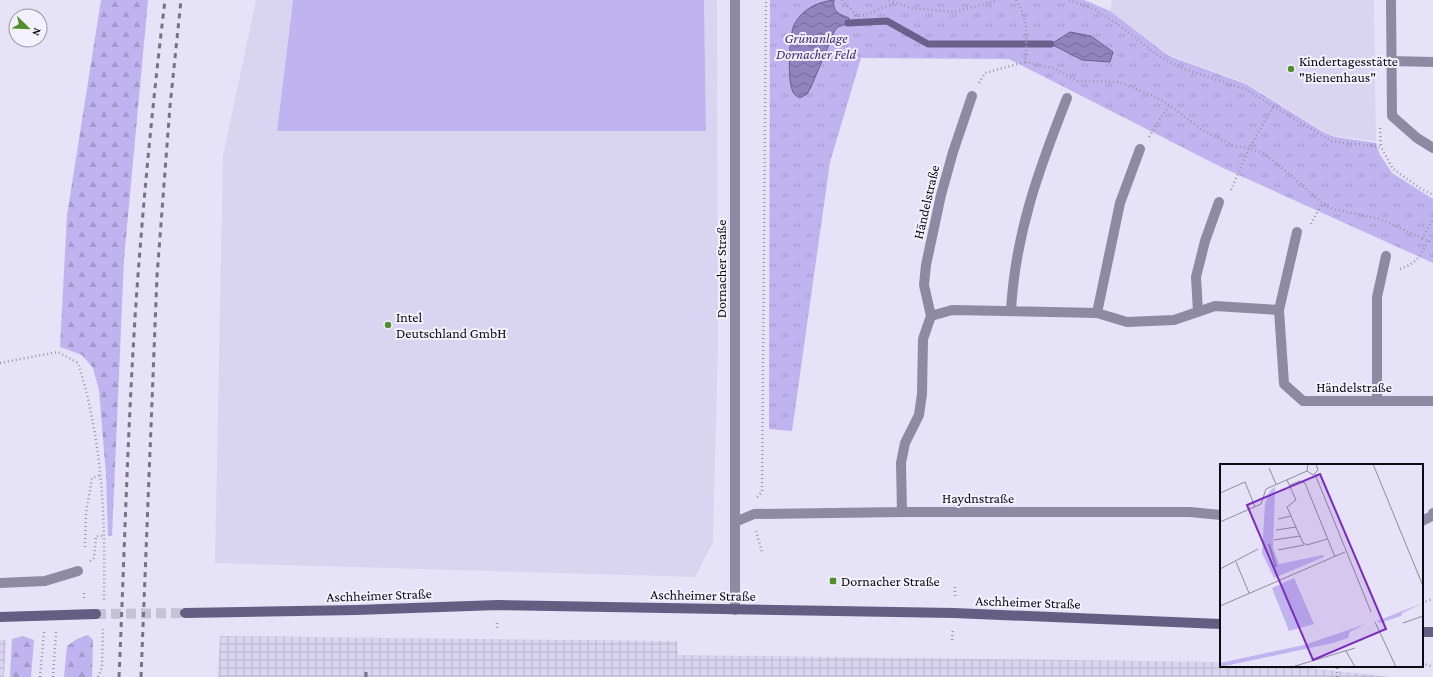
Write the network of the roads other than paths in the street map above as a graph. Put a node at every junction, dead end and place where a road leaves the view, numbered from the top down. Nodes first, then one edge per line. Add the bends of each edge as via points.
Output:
1 (735, 0) edge
2 (1391, 0) edge
3 (1391, 62) junction
4 (1433, 62) edge
5 (972, 96) road end
6 (1068, 98) dead end
7 (1433, 148) edge
8 (1140, 150) road end
9 (1218, 206) road end
10 (1298, 232) dead end
11 (1386, 256) dead end
12 (1279, 310) junction
13 (1011, 312) junction
14 (1198, 312) junction
15 (1097, 313) junction
16 (931, 316) junction
17 (1377, 401) junction
18 (1433, 401) edge
19 (902, 512) junction
20 (1433, 513) edge
21 (1220, 515) edge
22 (1423, 520) edge
23 (735, 522) junction
24 (78, 570) road end
25 (0, 582) edge
26 (735, 610) junction
27 (185, 612) tunnel mouth
28 (96, 614) tunnel mouth
29 (0, 617) edge
30 (1220, 624) edge

1 - 23 street, Dornacher Straße
2 - 3 street
3 - 4 street
3 - 7 street via 1392,116
5 - 16 street, Händelstraße via 941,195 926,265 924,285
6 - 13 street via 1043,159 1020,240
8 - 15 street via 1120,203
9 - 14 street via 1205,241 1196,277
10 - 12 street, Händelstraße
11 - 17 street via 1377,297
12 - 14 street via 1215,306
12 - 17 street, Händelstraße via 1284,384 1303,401
13 - 15 street
13 - 16 street via 952,310
14 - 15 street via 1174,320 1127,322
16 - 19 street via 923,339 919,415 905,443 901,463
17 - 18 street, Händelstraße
19 - 21 street, Haydnstraße via 1190,512
19 - 23 street, Haydnstraße via 754,514
20 - 22 street
23 - 26 street, Dornacher Straße
24 - 25 street via 45,581
26 - 27 main road, Aschheimer Straße via 498,605
26 - 30 main road, Aschheimer Straße via 954,613
28 - 29 main road

